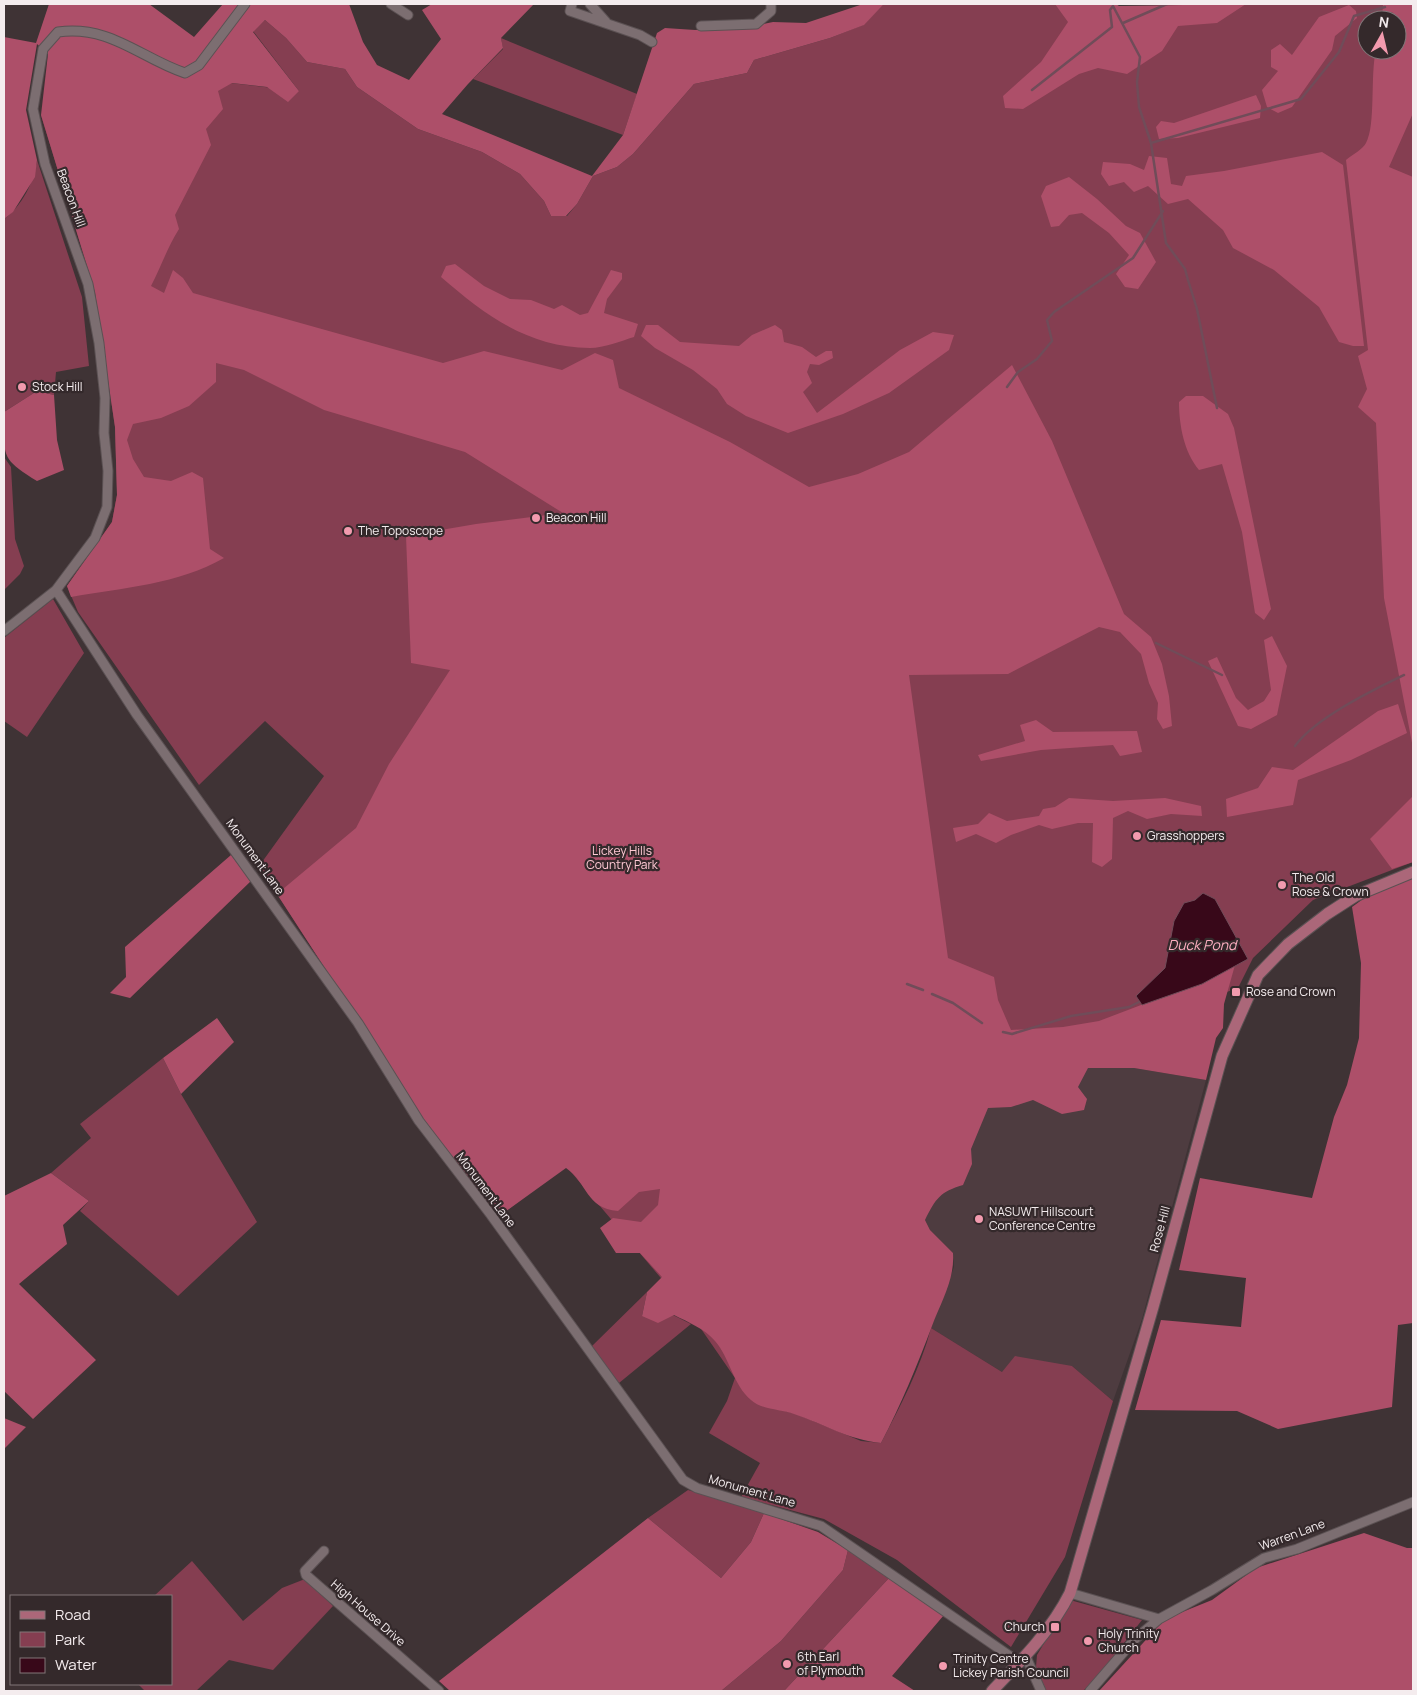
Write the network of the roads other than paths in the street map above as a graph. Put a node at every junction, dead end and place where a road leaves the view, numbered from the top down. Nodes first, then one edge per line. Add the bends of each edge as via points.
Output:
1 (245, 4) edge
2 (391, 4) edge
3 (572, 4) edge
4 (590, 4) edge
5 (771, 4) edge
6 (408, 15) dead end
7 (607, 23) junction
8 (701, 26) dead end
9 (652, 42) dead end
10 (56, 590) junction
11 (4, 631) edge
12 (1413, 872) edge
13 (1413, 1502) edge
14 (324, 1550) dead end
15 (1070, 1593) junction
16 (1159, 1619) junction
17 (1023, 1660) junction
18 (439, 1691) edge
19 (992, 1691) edge
20 (1041, 1691) edge
21 (1090, 1691) edge

1 - 10 street, Beacon Hill via 198,65 185,73 134,47 96,33 58,32 43,49 33,109 45,164 88,284 100,343 108,472 107,507 95,538
2 - 6 street
3 - 7 street via 570,11
4 - 7 street
5 - 8 street via 771,11 756,24
7 - 9 street
10 - 11 street
10 - 17 street, Monument Lane via 137,715 358,1023 419,1121 683,1480 697,1488 821,1526
12 - 15 main road, Rose Hill via 1355,896 1288,944 1258,975 1222,1056 1154,1307
13 - 16 street, Warren Lane via 1297,1549 1264,1558
14 - 18 street, High House Drive via 305,1571 306,1575
15 - 16 street
15 - 17 main road, Rose Hill via 1062,1609
16 - 21 street, Warren Lane via 1135,1639
17 - 19 main road, Rose Hill
17 - 20 street

